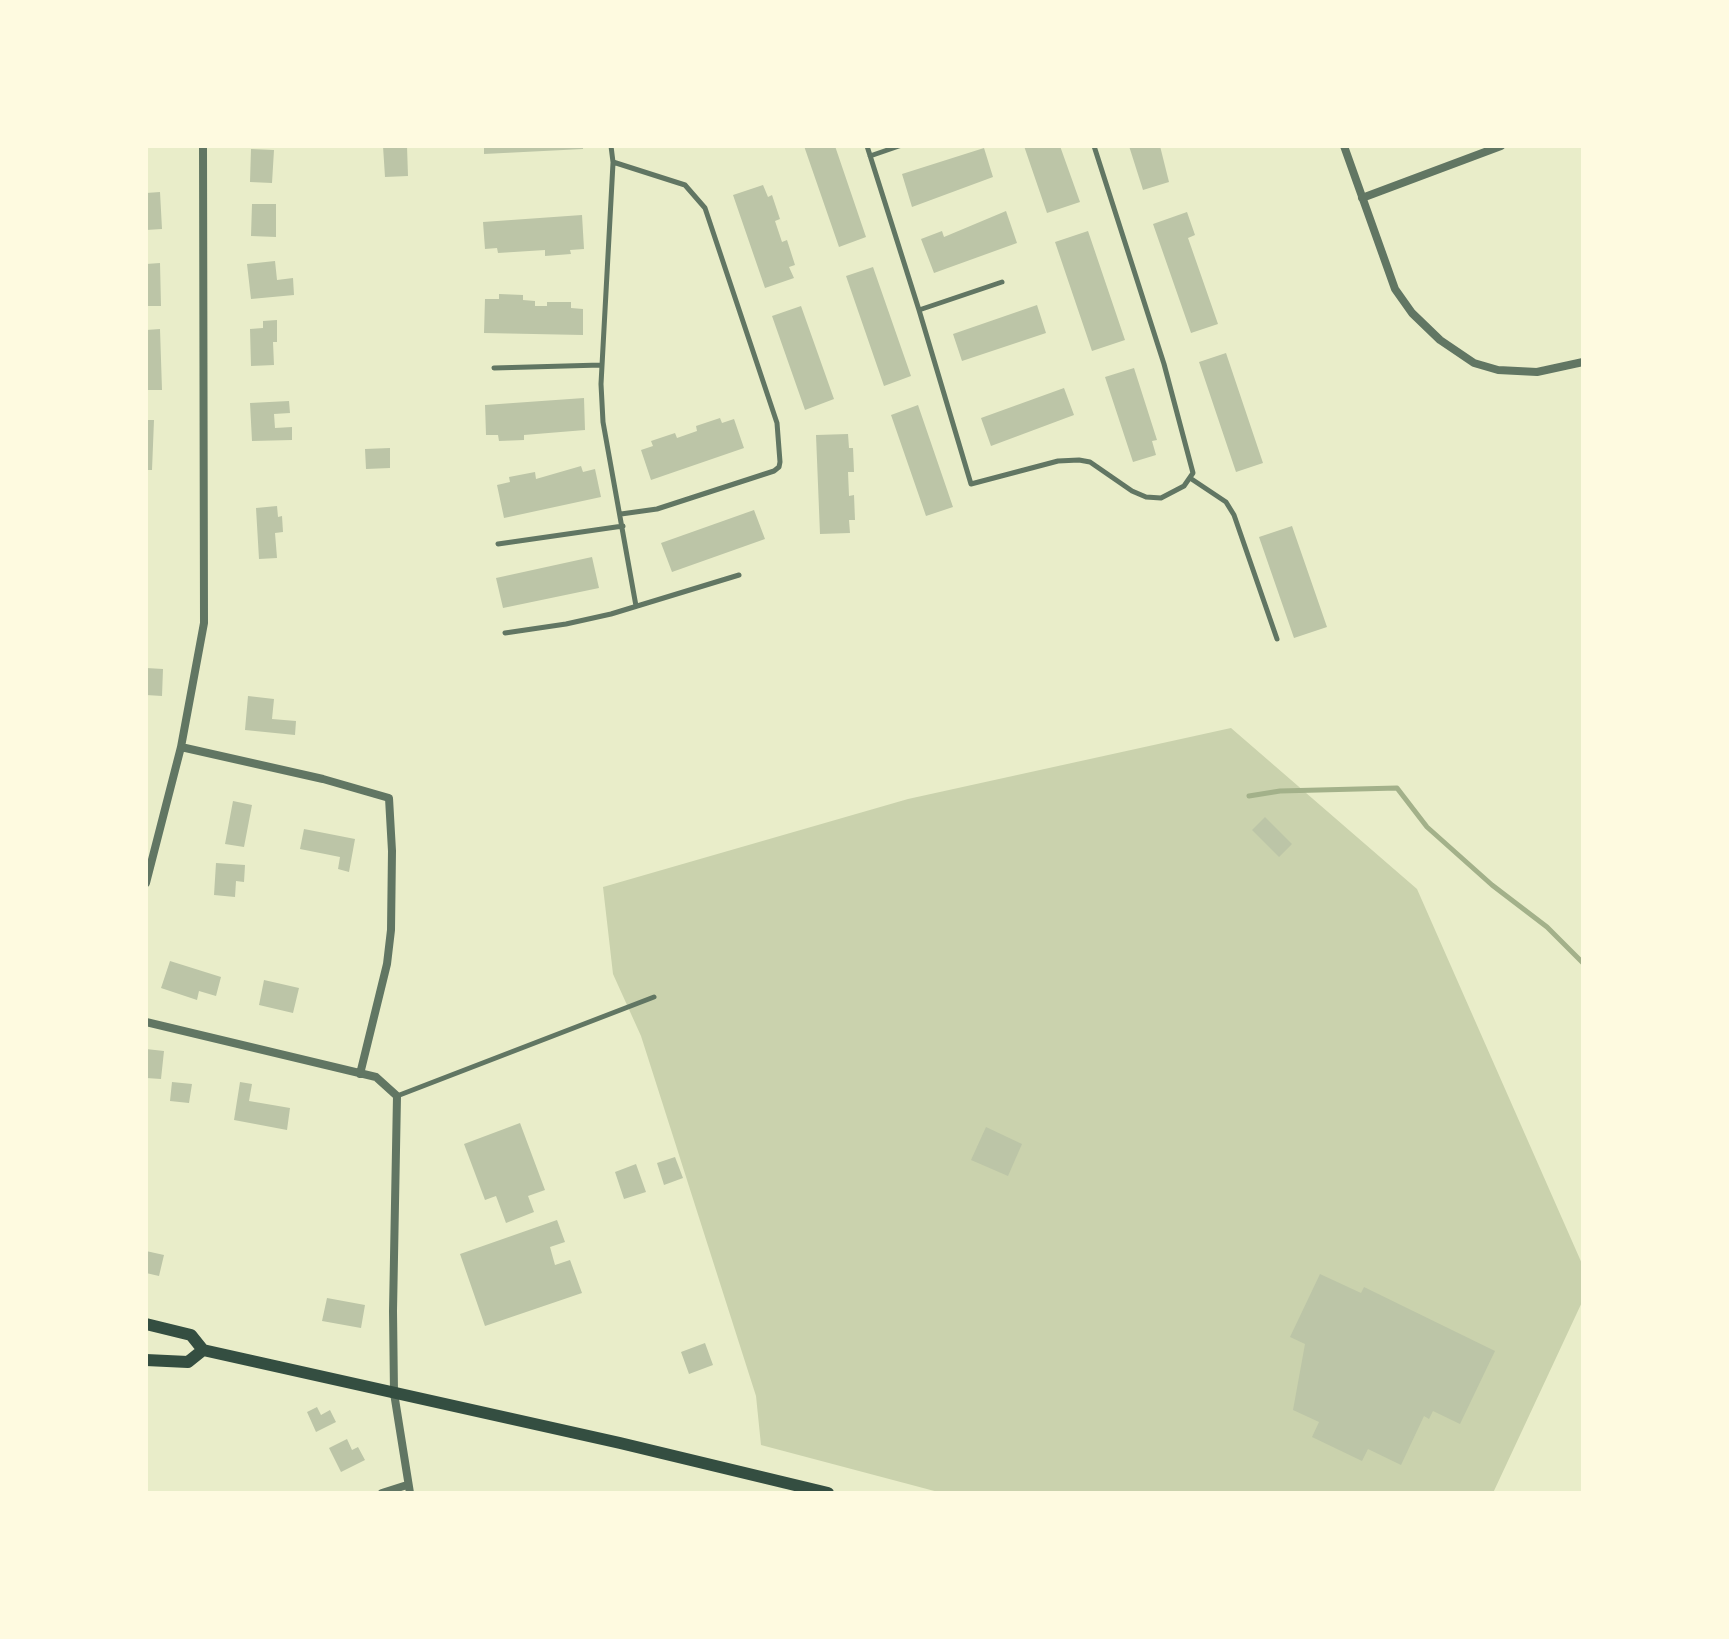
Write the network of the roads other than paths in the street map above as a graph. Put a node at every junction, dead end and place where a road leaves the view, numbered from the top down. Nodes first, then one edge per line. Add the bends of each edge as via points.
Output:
1 (203, 146) edge
2 (611, 146) edge
3 (867, 146) edge
4 (899, 146) edge
5 (1094, 146) edge
6 (1344, 146) edge
7 (1501, 146) edge
8 (870, 156) junction
9 (613, 162) junction
10 (1362, 198) junction
11 (1002, 282) dead end
12 (919, 310) junction
13 (1583, 362) edge
14 (601, 365) junction
15 (494, 368) dead end
16 (1190, 478) junction
17 (621, 514) junction
18 (623, 526) junction
19 (498, 544) dead end
20 (739, 575) dead end
21 (636, 606) junction
22 (505, 633) dead end
23 (1277, 639) dead end
24 (181, 747) junction
25 (146, 883) edge
26 (654, 997) dead end
27 (146, 1022) edge
28 (360, 1074) junction
29 (397, 1096) junction
30 (146, 1324) edge
31 (203, 1350) junction
32 (146, 1360) edge
33 (394, 1393) junction
34 (408, 1489) edge
35 (382, 1493) edge
36 (828, 1493) edge

1 - 24 street via 204,623
2 - 9 lane
3 - 8 lane
4 - 8 lane
5 - 16 lane via 1164,364 1193,473
6 - 10 street
7 - 10 street
8 - 12 lane
9 - 14 lane
9 - 17 lane via 685,185 705,208 777,423 780,462 774,471 657,509
10 - 13 street via 1395,289 1412,313 1455,352 1474,363 1520,372
11 - 12 lane
12 - 16 lane via 971,484 1065,460 1090,462 1153,499 1176,491
14 - 15 lane
14 - 17 lane via 603,422
16 - 23 lane via 1226,502 1234,515
17 - 18 lane
18 - 19 lane
18 - 21 lane
20 - 21 lane
21 - 22 lane
24 - 25 street
24 - 28 street via 389,798 391,930
26 - 29 lane
27 - 28 street
28 - 29 street via 376,1077
29 - 33 street
30 - 31 main road via 191,1335
31 - 32 main road via 188,1362
31 - 33 main road
33 - 34 street
33 - 36 main road
34 - 35 street

